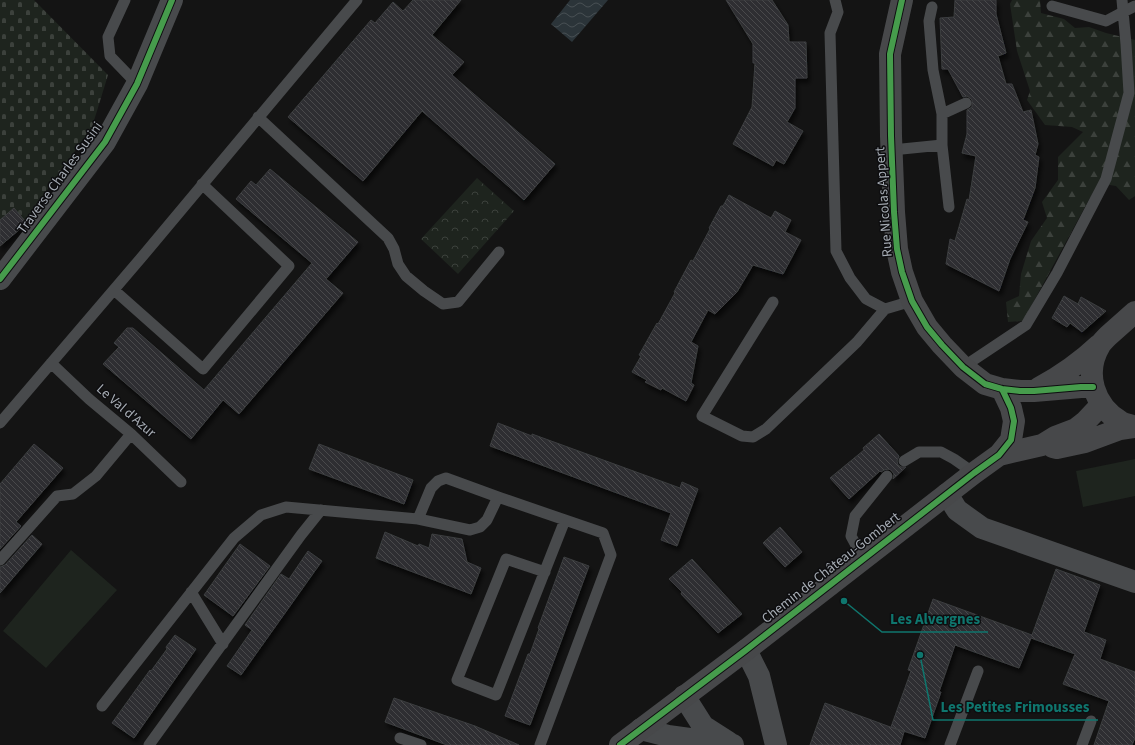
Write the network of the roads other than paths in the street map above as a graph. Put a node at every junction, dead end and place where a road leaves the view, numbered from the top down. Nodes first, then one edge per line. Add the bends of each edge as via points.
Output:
1 (125, 0) edge
2 (172, 0) edge
3 (357, 0) edge
4 (835, 0) edge
5 (902, 0) edge
6 (1122, 0) edge
7 (1052, 6) dead end
8 (1135, 6) edge
9 (932, 7) dead end
10 (1122, 12) junction
11 (137, 84) junction
12 (966, 103) dead end
13 (942, 114) junction
14 (258, 117) junction
15 (942, 145) junction
16 (892, 150) junction
17 (202, 184) junction
18 (949, 207) dead end
19 (499, 252) dead end
20 (0, 279) edge
21 (114, 290) junction
22 (912, 301) junction
23 (773, 302) dead end
24 (885, 309) junction
25 (1135, 312) edge
26 (1100, 344) junction
27 (51, 363) junction
28 (963, 367) junction
29 (1002, 389) junction
30 (1034, 391) junction
31 (1097, 396) junction
32 (0, 423) edge
33 (1135, 427) edge
34 (131, 434) junction
35 (1042, 445) junction
36 (999, 455) junction
37 (904, 461) dead end
38 (974, 473) junction
39 (887, 476) dead end
40 (181, 482) dead end
41 (947, 494) junction
42 (498, 497) junction
43 (321, 510) junction
44 (418, 519) junction
45 (565, 520) junction
46 (863, 558) junction
47 (0, 560) edge
48 (545, 572) junction
49 (1135, 582) edge
50 (191, 592) junction
51 (223, 644) junction
52 (746, 650) junction
53 (978, 671) dead end
54 (684, 696) junction
55 (102, 706) dead end
56 (1091, 721) dead end
57 (647, 737) edge
58 (697, 737) edge
59 (400, 738) dead end
60 (149, 745) edge
61 (421, 745) edge
62 (540, 745) edge
63 (620, 745) edge
64 (732, 745) edge
65 (776, 745) edge
66 (950, 745) edge
67 (1082, 745) edge

1 - 11 lane via 108,37 110,56
2 - 11 street, Traverse Charles Susini
3 - 14 lane
4 - 24 lane via 838,12 830,33 836,251 850,278 866,299
5 - 16 street, Rue Nicolas Appert via 890,54
6 - 10 lane
7 - 10 lane via 1106,21
8 - 10 lane
9 - 13 lane via 929,21 933,70
10 - 28 lane via 1128,93 1106,179 1057,273 1026,325
11 - 20 street, Traverse Charles Susini via 105,142
12 - 13 lane
13 - 15 lane
14 - 17 lane
14 - 19 lane via 388,238 398,264 406,276 443,304 458,302
15 - 16 lane
15 - 18 lane
16 - 22 street, Rue Nicolas Appert via 897,249
17 - 21 lane
17 - 21 lane via 289,266 203,369
21 - 27 lane
22 - 24 lane
22 - 28 street, Rue Nicolas Appert via 927,327
23 - 24 lane via 702,416 742,436 753,437 766,429 857,342
25 - 26 street
26 - 30 street via 1066,372
26 - 31 street via 1093,360 1092,375
27 - 32 lane
27 - 34 lane, Le Val d'Azur
28 - 29 street, Rue Nicolas Appert via 986,384
29 - 30 street, Rue Nicolas Appert
29 - 36 street, Chemin de Château-Gombert via 1014,421 1011,440
30 - 31 street, Rue Nicolas Appert via 1081,387
31 - 33 street via 1109,413
31 - 35 street, Chemin de Château-Gombert via 1092,415 1081,425
33 - 35 street, Chemin de Château-Gombert via 1058,448
34 - 40 lane, Le Val d'Azur
34 - 47 lane via 96,476 74,494 57,496
35 - 36 street, Chemin de Château-Gombert
36 - 38 street, Chemin de Château-Gombert
37 - 38 lane via 919,452 941,452
38 - 41 street, Chemin de Château-Gombert
39 - 46 lane via 855,516 851,536
41 - 46 street, Chemin de Château-Gombert
41 - 49 street via 957,510 982,528
42 - 44 lane via 487,520 480,527 470,530
42 - 44 lane via 446,478 431,488
42 - 45 lane
43 - 44 lane
43 - 50 lane via 286,507 260,515 234,538
43 - 51 lane
45 - 48 lane
45 - 62 lane via 603,533 611,555
46 - 52 street, Chemin de Château-Gombert
48 - 48 lane via 496,695 457,680 506,559
50 - 51 lane
50 - 55 lane
51 - 60 lane
52 - 54 street, Chemin de Château-Gombert
52 - 65 street via 759,676
53 - 66 lane
54 - 57 street, Chemin de Château-Gombert
54 - 58 street
56 - 67 lane
57 - 58 street
57 - 63 street, Chemin de Château-Gombert
58 - 64 street
59 - 61 lane

